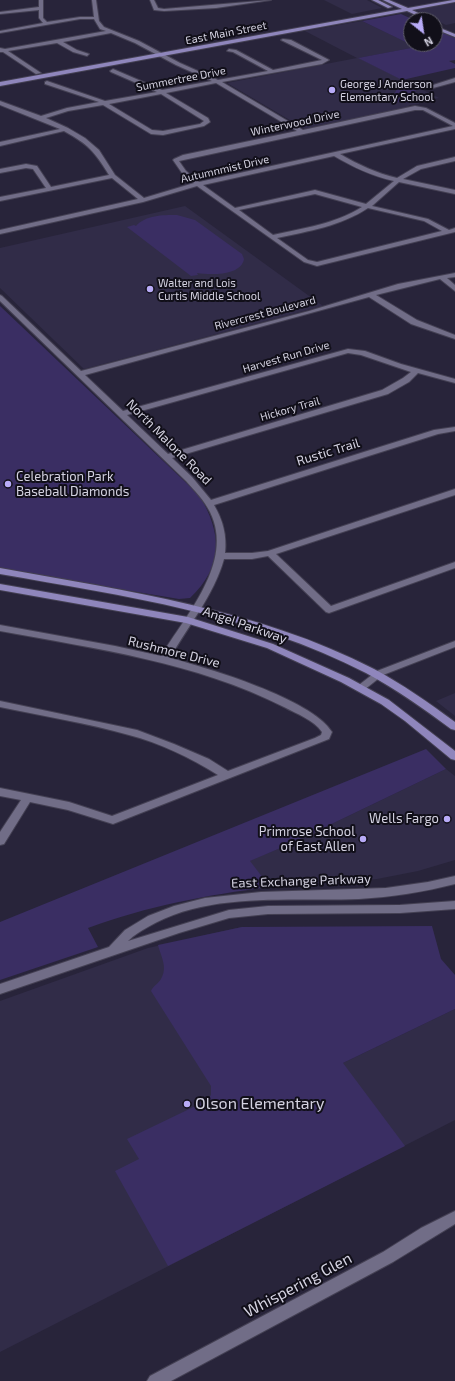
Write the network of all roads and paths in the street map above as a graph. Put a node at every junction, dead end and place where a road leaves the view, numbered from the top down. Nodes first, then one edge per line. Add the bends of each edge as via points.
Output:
1 (41, 0) edge
2 (94, 0) edge
3 (152, 0) edge
4 (269, 0) edge
5 (374, 0) edge
6 (385, 0) edge
7 (455, 1) edge
8 (442, 2) edge
9 (41, 8) junction
10 (401, 10) junction
11 (405, 12) edge
12 (407, 12) edge
13 (0, 13) edge
14 (96, 18) junction
15 (46, 24) junction
16 (313, 26) junction
17 (443, 27) edge
18 (443, 30) edge
19 (0, 32) edge
20 (110, 32) junction
21 (261, 34) junction
22 (454, 34) edge
23 (283, 40) dead end
24 (58, 41) junction
25 (223, 44) junction
26 (1, 50) edge
27 (229, 50) dead end
28 (160, 54) junction
29 (87, 55) dead end
30 (112, 71) dead end
31 (274, 72) junction
32 (38, 73) junction
33 (0, 80) edge
34 (455, 80) edge
35 (218, 82) junction
36 (47, 83) dead end
37 (0, 84) edge
38 (433, 86) dead end
39 (163, 92) junction
40 (0, 103) edge
41 (105, 103) junction
42 (41, 118) junction
43 (455, 126) edge
44 (66, 129) junction
45 (302, 132) junction
46 (0, 144) edge
47 (335, 154) junction
48 (455, 158) edge
49 (0, 171) edge
50 (113, 176) junction
51 (398, 181) junction
52 (198, 184) junction
53 (50, 189) junction
54 (455, 192) edge
55 (0, 199) edge
56 (143, 200) junction
57 (367, 206) junction
58 (233, 210) junction
59 (452, 231) edge
60 (0, 232) edge
61 (272, 237) junction
62 (455, 275) edge
63 (441, 277) junction
64 (455, 289) edge
65 (371, 295) junction
66 (0, 297) edge
67 (455, 337) edge
68 (415, 372) junction
69 (80, 374) junction
70 (455, 381) edge
71 (122, 414) junction
72 (455, 429) edge
73 (167, 457) junction
74 (455, 492) edge
75 (210, 503) junction
76 (270, 553) junction
77 (220, 556) junction
78 (455, 565) edge
79 (0, 571) edge
80 (0, 587) edge
81 (196, 608) junction
82 (188, 620) junction
83 (0, 628) edge
84 (455, 644) edge
85 (164, 660) junction
86 (376, 675) junction
87 (360, 688) junction
88 (0, 704) edge
89 (455, 727) edge
90 (455, 756) edge
91 (228, 776) junction
92 (0, 792) edge
93 (28, 797) junction
94 (0, 840) edge
95 (455, 880) edge
96 (288, 896) junction
97 (455, 904) edge
98 (286, 910) junction
99 (113, 950) junction
100 (0, 989) edge
101 (455, 1217) edge
102 (155, 1381) edge

1 - 9 street
2 - 14 street
3 - 4 street via 156,9 160,10
5 - 10 main road
6 - 10 main road
7 - 8 main road, East Main Street
8 - 10 main road, East Main Street
9 - 13 street
9 - 15 street via 41,18
10 - 11 main road
10 - 12 main road
10 - 16 main road, East Main Street
14 - 15 street
14 - 20 street via 99,26
15 - 19 street
16 - 21 main road, East Main Street
16 - 25 main road, East Main Street
17 - 22 main road
18 - 22 main road
20 - 24 street
20 - 28 street
21 - 25 main road via 263,36
21 - 28 main road, East Main Street
23 - 31 street, Summertree Drive via 326,61
24 - 26 street
24 - 29 street
25 - 28 main road, East Main Street
26 - 32 street
27 - 31 street
28 - 32 main road, East Main Street
28 - 35 street
28 - 37 main road, East Main Street
30 - 39 street
31 - 35 street, Summertree Drive
32 - 33 main road, East Main Street
34 - 38 street
35 - 39 street, Summertree Drive
35 - 45 street
36 - 41 street
39 - 41 street, Summertree Drive
39 - 41 street via 207,122 154,133
40 - 42 street
41 - 42 street, Summertree Drive
42 - 44 street
43 - 45 street, Winterwood Drive via 418,108
43 - 47 street, Autumnmist Drive
44 - 46 street
44 - 50 street via 97,151
45 - 52 street, Winterwood Drive via 177,159 176,162 184,172
47 - 51 street via 369,173
47 - 52 street, Autumnmist Drive
48 - 51 street via 408,172
49 - 53 street via 26,166 36,167
50 - 53 street
50 - 56 street
51 - 54 street
51 - 57 street
52 - 56 street, Autumnmist Drive
52 - 58 street
53 - 55 street
56 - 60 street, Autumnmist Drive
57 - 58 street via 312,192
57 - 59 street via 426,220
57 - 61 street via 336,221
58 - 61 street
59 - 61 street via 325,263 306,261
62 - 63 street, Rivercrest Boulevard
63 - 64 street
63 - 65 street, Rivercrest Boulevard
65 - 67 street via 414,322
65 - 69 street, Rivercrest Boulevard
66 - 69 street, North Malone Road
68 - 70 street, Harvest Run Drive
68 - 71 street, Harvest Run Drive via 362,352 341,352
68 - 73 street, Hickory Trail via 385,392
69 - 71 street, North Malone Road
71 - 73 street, North Malone Road
72 - 75 street, Rustic Trail via 437,432
73 - 75 street, North Malone Road
74 - 76 street
75 - 77 street, North Malone Road via 222,533
76 - 77 street
76 - 78 street via 329,610
77 - 81 street, North Malone Road via 216,571
79 - 81 main road, Angel Parkway
80 - 82 main road, Angel Parkway
81 - 82 street, North Malone Road
81 - 86 main road, Angel Parkway via 255,624 308,643
82 - 85 street, North Malone Road
82 - 87 main road, Angel Parkway via 270,646
83 - 85 street, Rushmore Drive
84 - 86 street
85 - 91 street, Rushmore Drive via 211,673 284,702 326,729 326,734 319,740
86 - 87 street
86 - 89 main road, Angel Parkway
87 - 90 main road, Angel Parkway via 409,719
88 - 91 street via 133,732 205,762
91 - 93 street via 110,820 69,806
92 - 93 street
93 - 94 street
95 - 96 street, East Exchange Parkway via 388,893
96 - 98 street
96 - 99 street, East Exchange Parkway via 231,899 187,907 159,917 128,933
97 - 98 street, East Exchange Parkway via 400,909
98 - 99 street, East Exchange Parkway via 229,914
99 - 100 street, East Exchange Parkway
101 - 102 street, Whispering Glen via 388,1257

